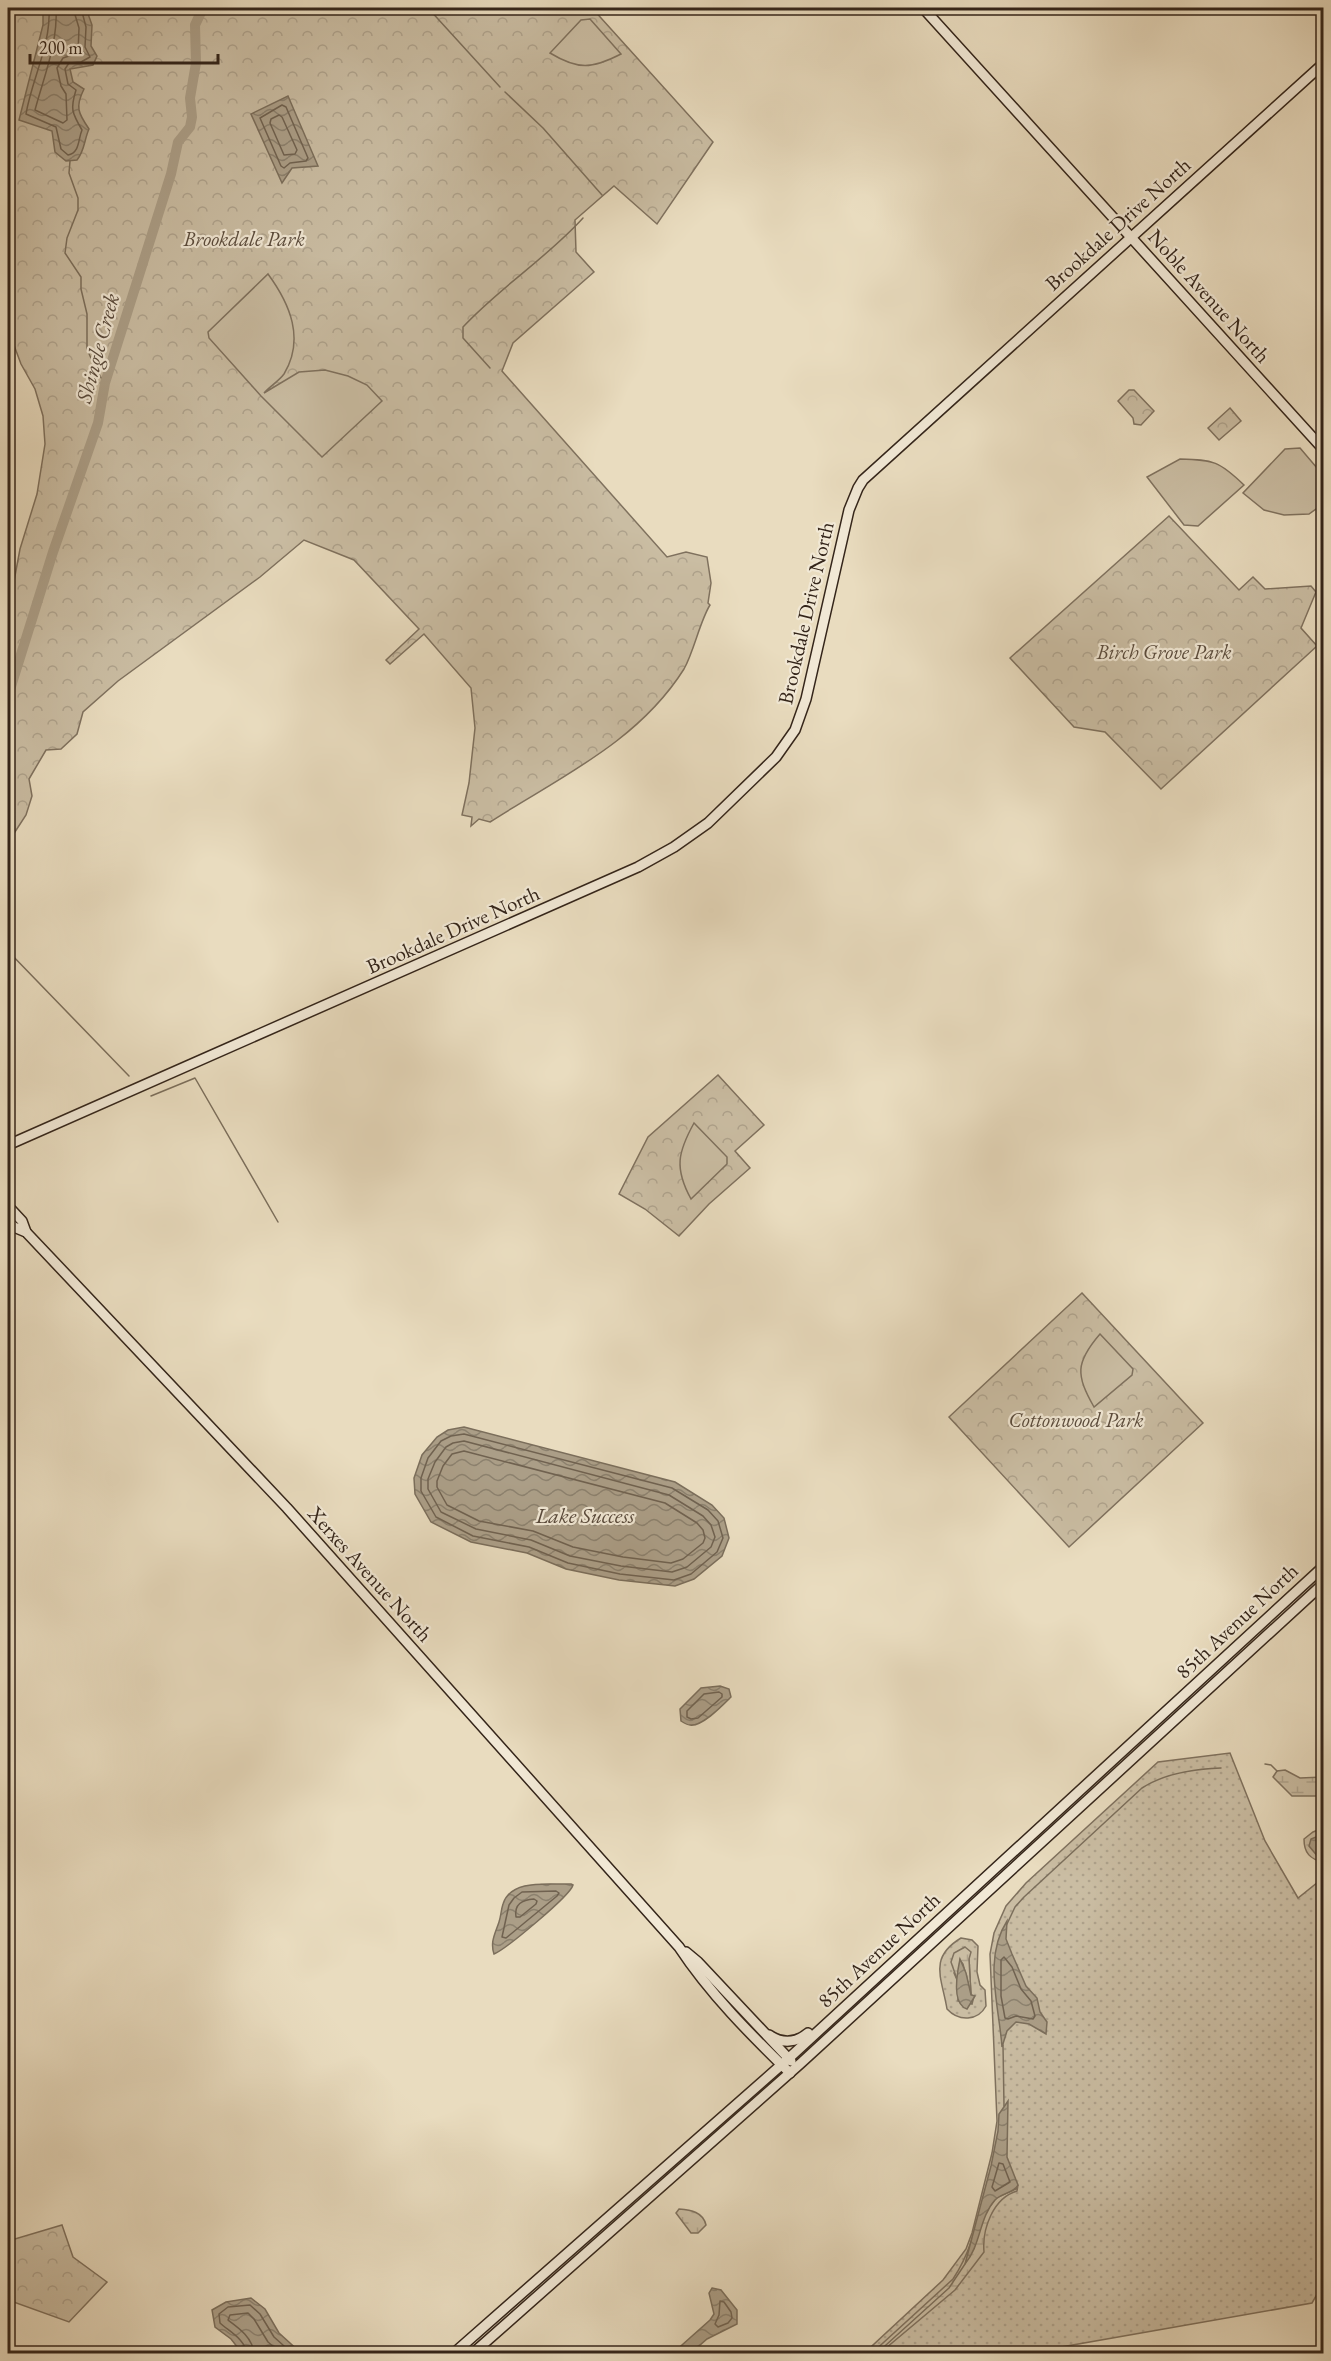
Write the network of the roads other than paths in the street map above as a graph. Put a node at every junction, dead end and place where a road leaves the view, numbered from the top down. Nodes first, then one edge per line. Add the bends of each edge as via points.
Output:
1 (923, 8) edge
2 (1323, 63) edge
3 (1131, 237) junction
4 (1323, 450) edge
5 (8, 1145) edge
6 (8, 1206) edge
7 (8, 1221) edge
8 (26, 1233) junction
9 (1323, 1566) edge
10 (1323, 1583) edge
11 (679, 1947) junction
12 (846, 2005) junction
13 (763, 2031) junction
14 (784, 2061) junction
15 (793, 2070) junction
16 (453, 2354) edge
17 (472, 2354) edge

1 - 3 street, Noble Avenue North
2 - 3 street, Brookdale Drive North
3 - 4 street, Noble Avenue North
3 - 5 street, Brookdale Drive North via 858,488 849,510 806,699 795,730 776,757 708,823 638,867
6 - 8 street, Xerxes Avenue North via 22,1221
7 - 8 street, Xerxes Avenue North
8 - 11 street, Xerxes Avenue North via 287,1509
9 - 12 street, 85th Avenue North
10 - 15 street, 85th Avenue North
11 - 13 street, Xerxes Avenue North
11 - 14 street, Xerxes Avenue North via 729,2012
12 - 13 street via 829,2013 800,2039 781,2041
12 - 14 street, 85th Avenue North
13 - 14 street, Xerxes Avenue North
14 - 15 street, Xerxes Avenue North
14 - 16 street, 85th Avenue North
15 - 17 street, 85th Avenue North

